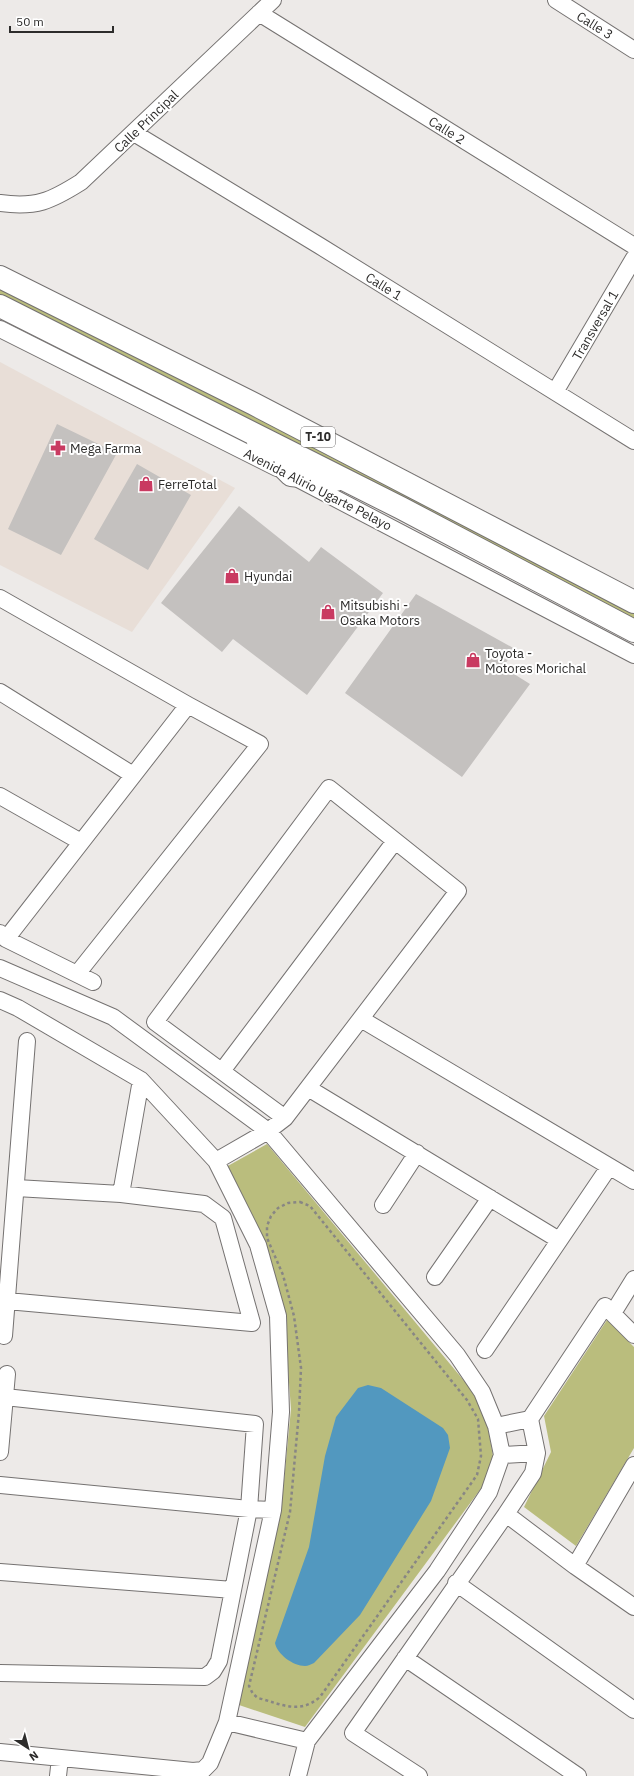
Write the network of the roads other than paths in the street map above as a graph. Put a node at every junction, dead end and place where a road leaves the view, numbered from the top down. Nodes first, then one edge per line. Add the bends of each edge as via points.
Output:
1 (273, 0) edge
2 (556, 0) edge
3 (259, 13) junction
4 (634, 50) edge
5 (134, 133) junction
6 (0, 203) edge
7 (634, 246) edge
8 (634, 258) edge
9 (0, 277) edge
10 (0, 306) edge
11 (0, 329) edge
12 (555, 392) junction
13 (243, 427) junction
14 (634, 441) edge
15 (291, 475) junction
16 (349, 482) junction
17 (0, 598) edge
18 (634, 602) edge
19 (634, 631) edge
20 (634, 655) edge
21 (0, 692) edge
22 (188, 705) junction
23 (133, 775) junction
24 (0, 796) edge
25 (395, 841) junction
26 (81, 842) junction
27 (3, 936) edge
28 (0, 968) edge
29 (77, 974) junction
30 (94, 982) dead end
31 (0, 1000) edge
32 (361, 1019) junction
33 (27, 1041) dead end
34 (222, 1071) junction
35 (141, 1080) junction
36 (308, 1088) junction
37 (285, 1118) junction
38 (268, 1131) junction
39 (417, 1153) junction
40 (216, 1161) junction
41 (609, 1167) junction
42 (634, 1181) edge
43 (16, 1188) junction
44 (122, 1194) junction
45 (490, 1198) junction
46 (383, 1205) dead end
47 (560, 1240) junction
48 (435, 1277) dead end
49 (634, 1279) edge
50 (7, 1301) junction
51 (613, 1313) junction
52 (634, 1335) edge
53 (4, 1336) dead end
54 (485, 1350) dead end
55 (7, 1374) dead end
56 (5, 1397) junction
57 (530, 1419) junction
58 (496, 1426) junction
59 (0, 1452) edge
60 (537, 1453) junction
61 (502, 1455) junction
62 (634, 1465) edge
63 (0, 1485) edge
64 (249, 1509) junction
65 (272, 1510) junction
66 (506, 1514) junction
67 (576, 1566) junction
68 (0, 1572) edge
69 (456, 1584) junction
70 (233, 1590) junction
71 (634, 1607) edge
72 (405, 1658) junction
73 (0, 1673) edge
74 (634, 1710) edge
75 (227, 1722) junction
76 (307, 1741) junction
77 (0, 1752) edge
78 (60, 1758) junction
79 (140, 1771) edge
80 (58, 1776) edge
81 (298, 1776) edge
82 (419, 1776) edge
83 (578, 1776) edge

1 - 3 street, Calle Principal
2 - 4 street, Calle 3
3 - 5 street, Calle Principal
3 - 7 street, Calle 2
5 - 6 street, Calle Principal via 81,182 63,193 31,205
5 - 12 street, Calle 1
8 - 12 street, Transversal 1
9 - 18 highway, T-10 via 268,412
10 - 13 highway, Avenida Alirio Ugarte Pelayo / T-10
11 - 15 street, Avenida Alirio Ugarte Pelayo
12 - 14 street, Calle 1
13 - 15 highway
13 - 16 highway, Avenida Alirio Ugarte Pelayo / T-10
15 - 16 highway
15 - 20 street, Avenida Alirio Ugarte Pelayo
16 - 19 highway, Avenida Alirio Ugarte Pelayo / T-10
17 - 22 street
21 - 23 street
22 - 23 street
22 - 29 street via 260,744
23 - 26 street
24 - 26 street
25 - 32 street via 458,891
25 - 34 street
25 - 34 street via 330,788 155,1022
26 - 27 street
27 - 29 street
28 - 38 street via 113,1017
29 - 30 street
31 - 35 street
32 - 36 street
32 - 41 street
33 - 43 street
34 - 37 street
35 - 40 street
35 - 44 street
36 - 37 street
36 - 39 street
37 - 38 street
38 - 40 street
38 - 58 street via 457,1355 482,1392
39 - 45 street
39 - 46 street
40 - 65 street via 258,1246 278,1316 281,1412
41 - 42 street
41 - 47 street
43 - 44 street
43 - 50 street
44 - 50 street via 204,1204 223,1218 252,1323
45 - 47 street
45 - 48 street
47 - 54 street
49 - 51 street
50 - 53 street
51 - 52 street
51 - 57 street via 605,1306
55 - 56 street
56 - 59 street
56 - 64 street via 255,1424
57 - 58 street
57 - 60 street
58 - 61 street
60 - 61 street
60 - 66 street via 534,1473
61 - 76 street via 489,1492 437,1571
62 - 67 street
63 - 64 street
64 - 65 street
64 - 70 street
65 - 75 street
66 - 67 street
66 - 69 street
67 - 71 street
68 - 70 street
69 - 72 street
69 - 74 street
70 - 73 street via 219,1661 213,1671 205,1677
72 - 82 street via 354,1733
72 - 83 street
75 - 76 street
75 - 79 street via 210,1763 202,1770
76 - 81 street
77 - 78 street
78 - 79 street
78 - 80 street

